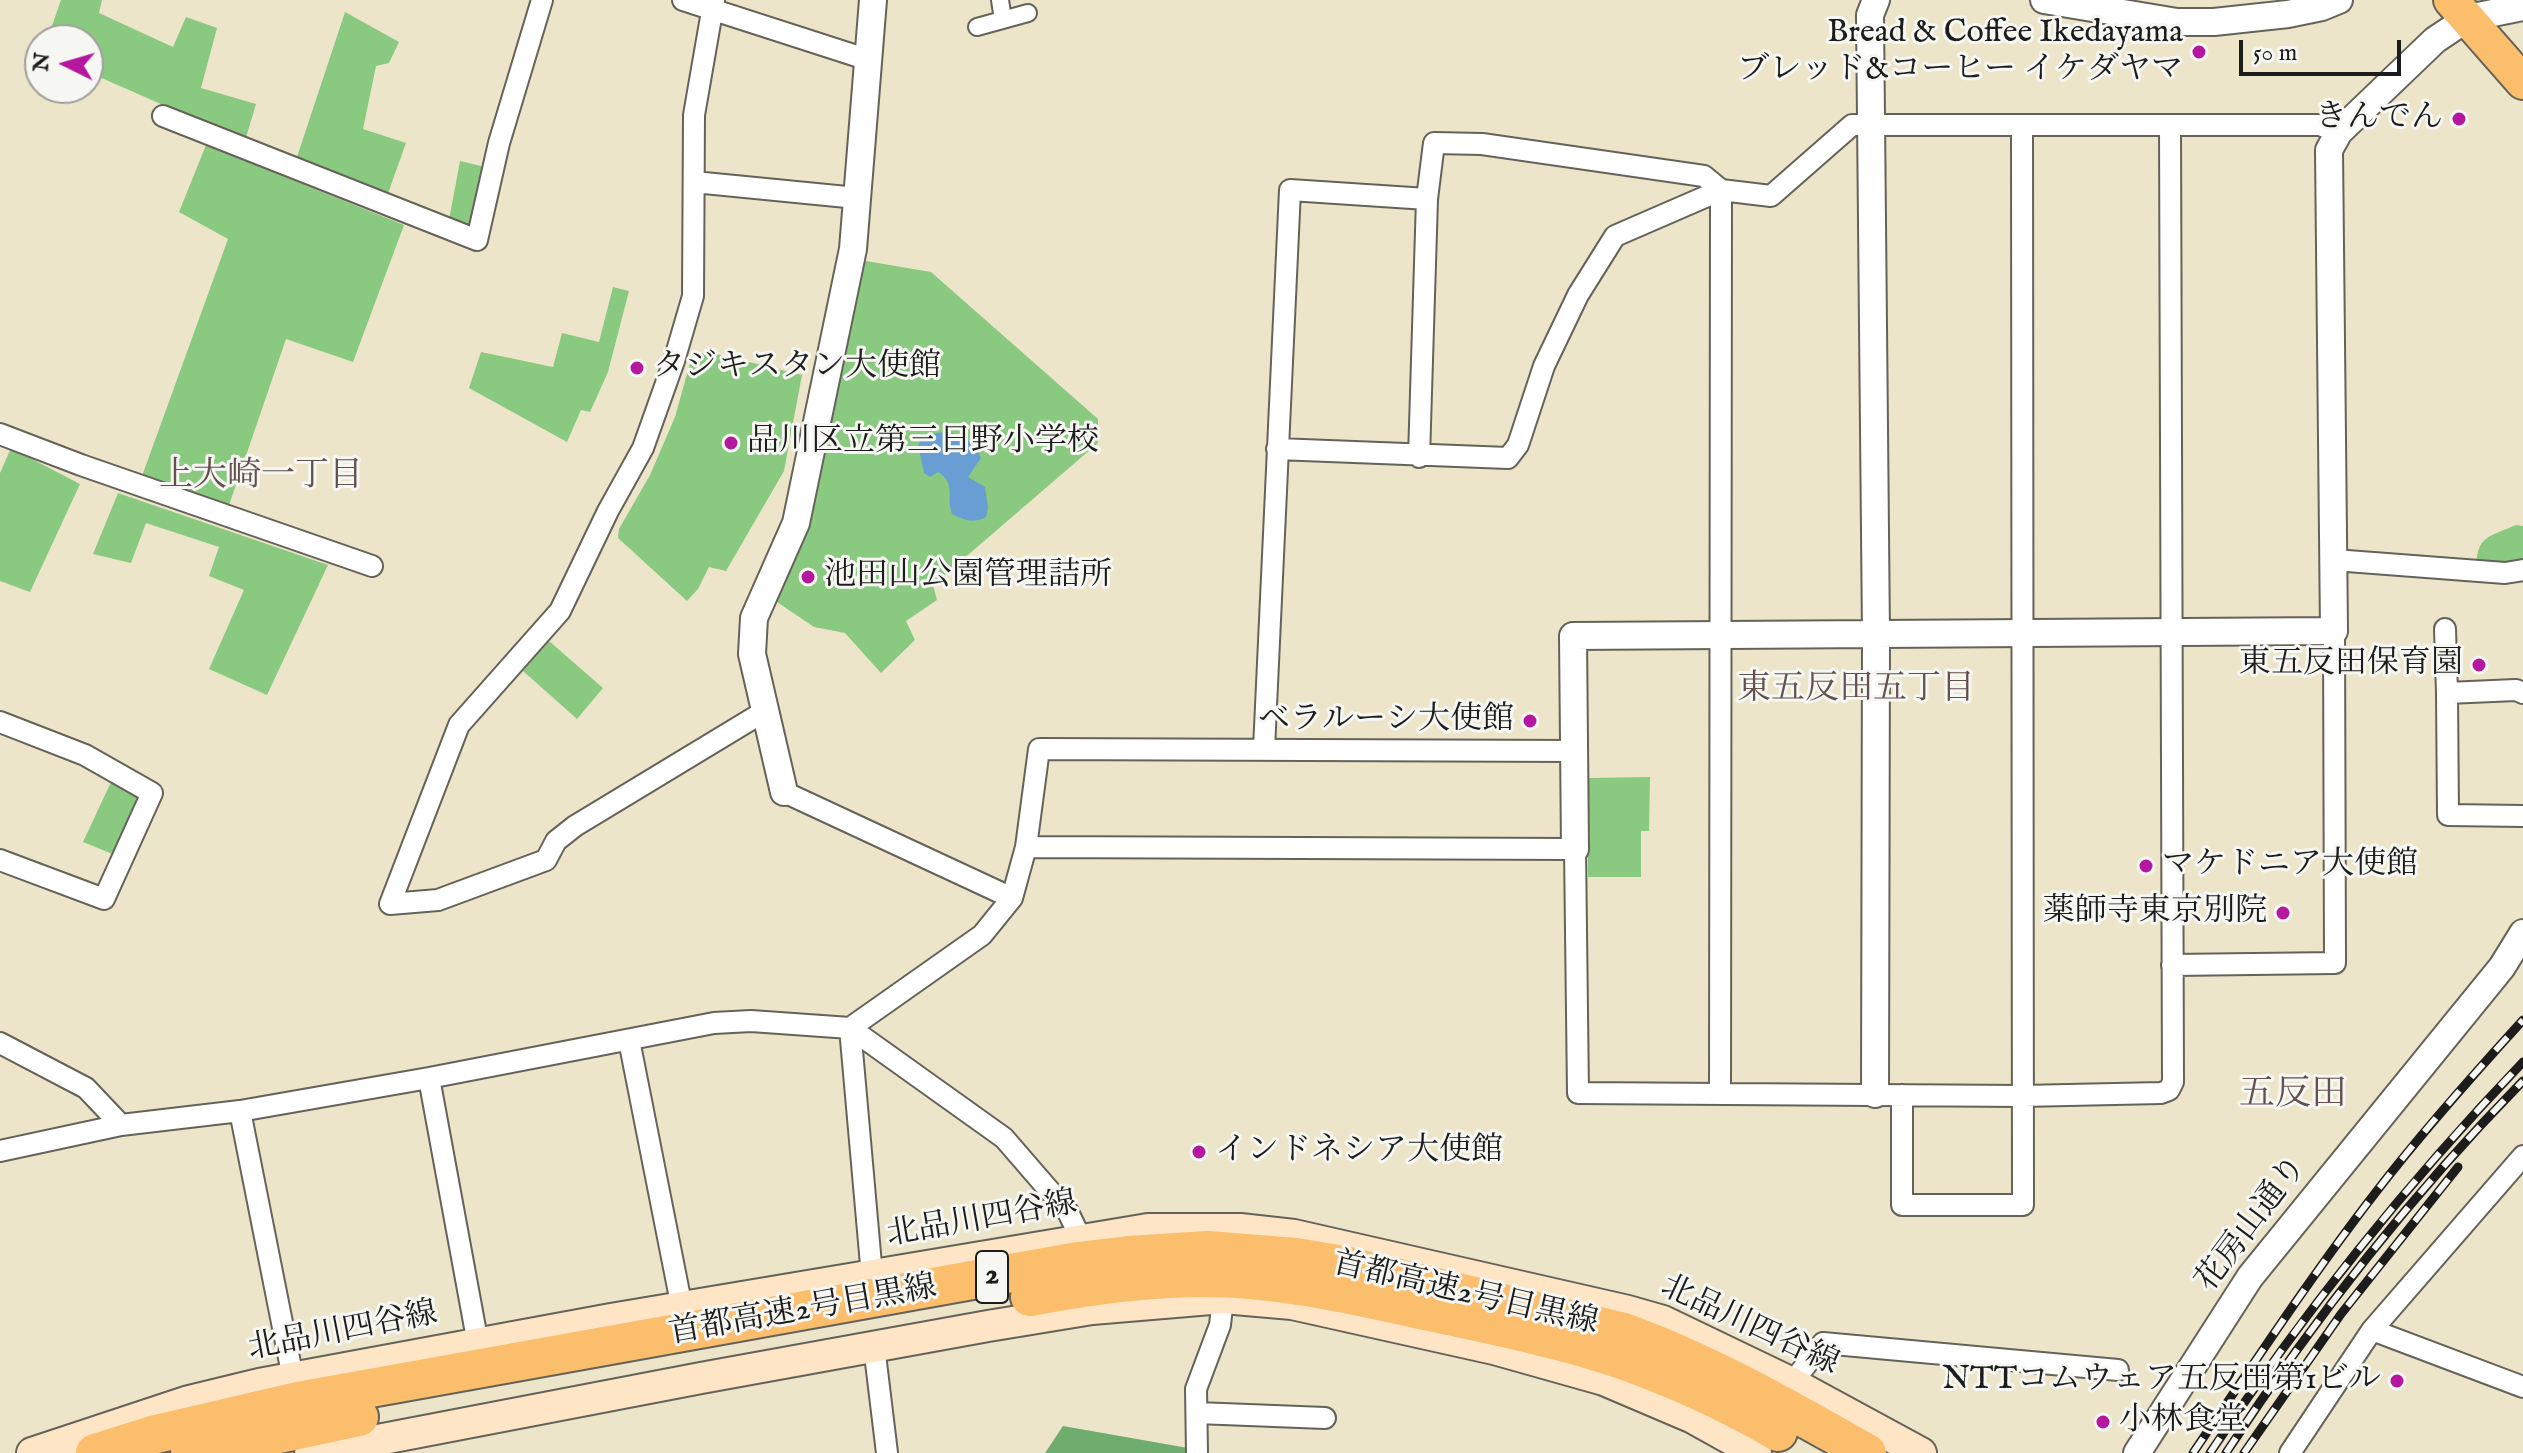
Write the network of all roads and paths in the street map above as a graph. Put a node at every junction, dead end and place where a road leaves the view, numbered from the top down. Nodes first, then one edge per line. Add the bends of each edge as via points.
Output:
1 (542, 0) edge
2 (683, 0) edge
3 (873, 0) edge
4 (1000, 0) edge
5 (1876, 0) edge
6 (2044, 0) edge
7 (2339, 0) edge
8 (713, 5) edge
9 (2523, 7) edge
10 (2460, 9) edge
11 (1028, 13) dead end
12 (1003, 20) junction
13 (977, 27) dead end
14 (869, 60) junction
15 (2523, 82) edge
16 (163, 116) dead end
17 (1872, 124) junction
18 (2170, 125) junction
19 (2022, 126) junction
20 (2339, 132) junction
21 (694, 182) junction
22 (1721, 190) junction
23 (857, 198) junction
24 (1427, 199) junction
25 (0, 434) edge
26 (1277, 449) junction
27 (1419, 457) junction
28 (2334, 560) junction
29 (372, 566) dead end
30 (2523, 570) edge
31 (2445, 629) dead end
32 (2334, 631) junction
33 (2021, 632) junction
34 (1720, 634) junction
35 (2171, 634) junction
36 (1876, 635) junction
37 (2447, 693) junction
38 (2523, 693) edge
39 (765, 711) junction
40 (0, 722) edge
41 (1264, 749) junction
42 (1575, 751) junction
43 (784, 792) joint
44 (2523, 816) edge
45 (1026, 847) junction
46 (1575, 849) junction
47 (0, 860) edge
48 (1012, 898) junction
49 (2523, 933) edge
50 (2172, 965) junction
51 (850, 1028) junction
52 (629, 1040) junction
53 (0, 1043) edge
54 (429, 1078) junction
55 (1720, 1094) junction
56 (1875, 1094) junction
57 (1902, 1095) junction
58 (2022, 1096) junction
59 (240, 1111) junction
60 (121, 1125) junction
61 (0, 1151) edge
62 (2523, 1156) edge
63 (1082, 1241) junction
64 (872, 1276) junction
65 (1223, 1298) junction
66 (682, 1308) junction
67 (2372, 1330) junction
68 (478, 1344) junction
69 (874, 1346) junction
70 (2118, 1370) dead end
71 (293, 1378) junction
72 (1792, 1383) junction
73 (2523, 1387) edge
74 (1197, 1413) junction
75 (1325, 1418) dead end
76 (32, 1453) edge
77 (95, 1453) edge
78 (190, 1453) edge
79 (310, 1453) edge
80 (887, 1453) edge
81 (1197, 1453) edge
82 (1756, 1453) edge
83 (1815, 1453) edge
84 (1867, 1453) edge
85 (1921, 1453) edge
86 (2137, 1453) edge
87 (2290, 1453) edge

1 - 16 street via 499,143 477,240
2 - 8 street
3 - 14 street
4 - 12 street
5 - 17 street via 1870,15
6 - 7 street via 2190,22 2288,14
8 - 14 street
8 - 21 street via 694,115
9 - 10 street
10 - 15 highway
10 - 20 street
11 - 12 street
12 - 13 street
14 - 23 street
17 - 19 street
17 - 22 street via 1852,125 1771,196
17 - 36 street
18 - 19 street
18 - 20 street via 2320,125
18 - 35 street
19 - 33 street
20 - 28 street via 2329,150 2328,199
21 - 23 street
21 - 39 street via 693,296 643,448 560,611 459,725 390,904 438,900 546,860 556,841 575,826
22 - 24 street via 1704,176 1482,144 1434,143
22 - 27 street via 1615,236 1578,295 1544,366 1518,445 1508,458
22 - 34 street
23 - 39 street via 853,249 804,492 754,618 752,654
24 - 26 street via 1290,190
24 - 27 street
25 - 29 street
26 - 27 street
26 - 41 street
28 - 30 street
28 - 32 street
31 - 37 street
32 - 35 street
32 - 50 street via 2335,963
33 - 35 street
33 - 36 street
33 - 58 street
34 - 36 street
34 - 42 street via 1573,636
34 - 55 street
35 - 50 street
36 - 56 street
37 - 38 street
37 - 44 street via 2448,815
39 - 43 street
40 - 47 street via 85,755 152,793 104,899
41 - 42 street
41 - 45 street via 1039,749
42 - 46 street
43 - 48 street
45 - 46 street
45 - 48 street
46 - 55 street via 1578,1093
48 - 51 street via 982,935
49 - 86 street, 花房山通り via 2502,967 2250,1277
50 - 58 street via 2169,1090
51 - 52 street via 714,1023
51 - 63 street via 1004,1138 1068,1212
51 - 64 street
52 - 54 street
52 - 66 street
53 - 60 street via 86,1088
54 - 59 street
54 - 68 street
55 - 56 street
56 - 57 street
57 - 58 street
57 - 58 street via 1902,1205 2023,1205
59 - 60 street
59 - 71 street
60 - 61 street
62 - 67 street
63 - 64 main road, 北品川四谷線
63 - 72 main road, 北品川四谷線 via 1148,1229 1294,1235 1663,1321
64 - 66 main road, 北品川四谷線
65 - 69 main road via 1092,1309
65 - 74 street via 1220,1325 1196,1389
65 - 82 main road via 1292,1304 1590,1376 1654,1400
66 - 68 main road, 北品川四谷線
67 - 73 street
67 - 87 street
68 - 71 main road, 北品川四谷線
69 - 79 main road
69 - 80 street
70 - 72 street via 1823,1343
71 - 76 main road, 北品川四谷線 via 189,1401
72 - 85 main road, 北品川四谷線
74 - 75 street
74 - 81 street
77 - 84 highway, 首都高速2号目黒線 / 2 via 298,1401 1078,1261 1207,1250 1349,1266 1624,1332 1710,1367
78 - 83 highway, 首都高速2号目黒線 / 2 via 471,1396 1080,1288 1206,1278 1344,1293 1617,1358 1746,1415

